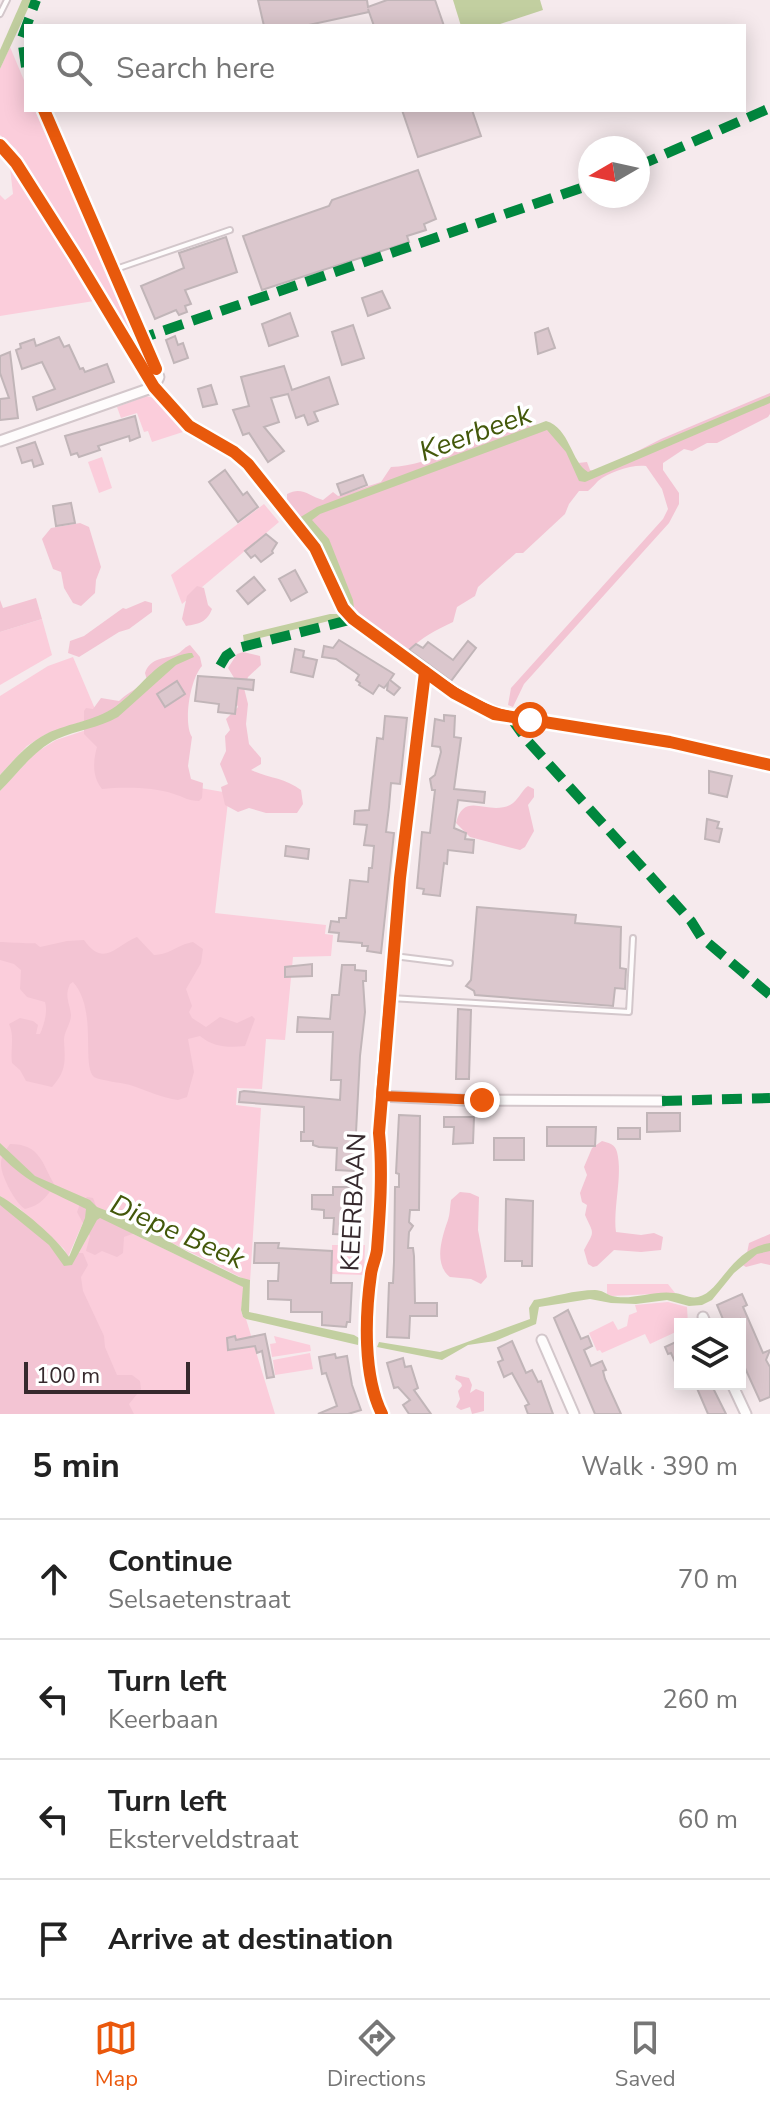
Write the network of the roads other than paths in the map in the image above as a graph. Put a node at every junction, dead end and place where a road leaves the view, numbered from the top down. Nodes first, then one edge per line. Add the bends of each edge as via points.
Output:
1 (7, 0) edge
2 (0, 14) edge
3 (0, 145) edge
4 (230, 230) dead end
5 (113, 270) dead end
6 (142, 338) dead end
7 (154, 387) junction
8 (0, 441) edge
9 (425, 672) junction
10 (770, 765) edge
11 (633, 938) dead end
12 (392, 955) junction
13 (450, 963) dead end
14 (388, 998) junction
15 (381, 1096) junction
16 (662, 1101) dead end
17 (542, 1340) dead end
18 (735, 1390) edge
19 (382, 1414) edge
20 (574, 1414) edge
21 (746, 1414) edge

1 - 2 lane
3 - 7 street
4 - 5 lane
6 - 7 street via 159,377
7 - 8 street
7 - 9 street via 189,426 248,464 315,548 347,614
9 - 10 street via 494,714
9 - 12 street, KEERBAAN
11 - 14 lane via 629,1012
12 - 13 lane
12 - 14 street, KEERBAAN
14 - 15 street, KEERBAAN
15 - 16 street
15 - 19 street, KEERBAAN via 382,1157 367,1353
17 - 20 street
18 - 21 street

